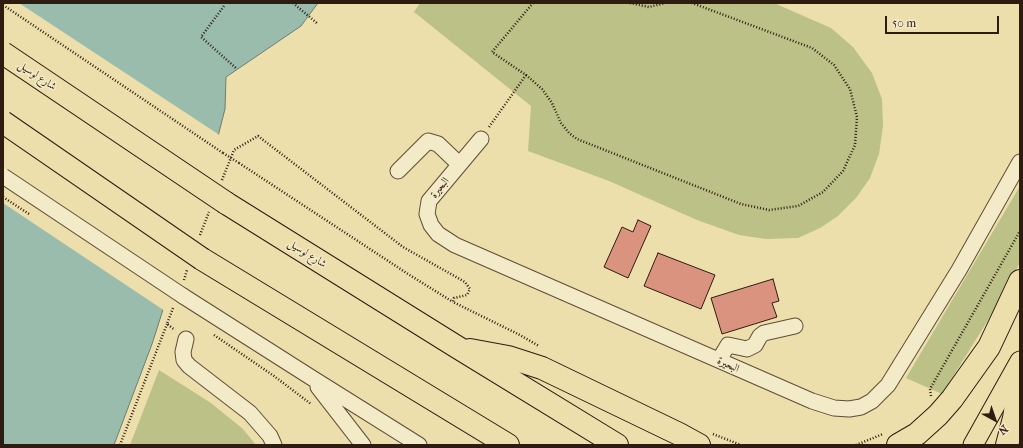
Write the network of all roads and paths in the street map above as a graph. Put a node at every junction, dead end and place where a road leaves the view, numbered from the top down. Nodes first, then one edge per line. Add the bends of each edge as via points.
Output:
1 (293, 3) edge
2 (533, 3) edge
3 (630, 3) edge
4 (665, 3) edge
5 (692, 3) edge
6 (3, 5) edge
7 (224, 6) dead end
8 (318, 24) dead end
9 (3, 53) edge
10 (237, 69) dead end
11 (526, 75) junction
12 (3, 122) edge
13 (481, 139) joint
14 (234, 150) dead end
15 (1020, 162) edge
16 (459, 164) junction
17 (398, 171) dead end
18 (3, 176) edge
19 (1020, 231) edge
20 (1020, 281) edge
21 (453, 302) junction
22 (167, 324) dead end
23 (796, 326) dead end
24 (211, 333) dead end
25 (186, 339) dead end
26 (456, 347) junction
27 (545, 350) dead end
28 (719, 360) junction
29 (1020, 361) edge
30 (312, 378) junction
31 (1020, 379) edge
32 (932, 400) dead end
33 (312, 405) dead end
34 (703, 438) edge
35 (893, 439) edge
36 (120, 445) edge
37 (274, 445) edge
38 (363, 445) edge
39 (419, 445) edge
40 (508, 445) edge
41 (618, 445) edge
42 (741, 445) edge
43 (856, 445) edge
44 (973, 445) edge
45 (1007, 445) edge

1 - 8 path
2 - 11 path via 492,52
3 - 4 path via 649,7
5 - 11 path via 812,48 834,65 850,89 857,117 855,145 843,171 823,192 798,206 769,210 741,204 576,139 561,123 542,89
6 - 21 path, bridge via 238,163
7 - 10 path via 201,36
9 - 26 highway, شارع لوسيل, bridge via 226,203
11 - 13 path
12 - 40 highway, bridge via 202,259
13 - 16 street, البحيرة
14 - 21 path via 258,136 403,247 465,282 470,289 467,295 454,298
15 - 28 street, البحيرة via 902,364 888,385 872,401 862,407 834,408 812,402
16 - 17 street via 438,144 428,141
16 - 28 street, البحيرة via 429,201 427,214 438,234 456,245
18 - 30 street, bridge
19 - 32 path via 930,389
20 - 35 highway via 989,347 952,399 917,434
21 - 27 path
22 - 36 path
23 - 28 street via 764,333 755,345 747,349 728,345
24 - 33 path
25 - 37 street via 184,360 250,413 270,436
26 - 34 highway via 508,357 542,368 679,434
26 - 41 highway, شارع لوسيل
29 - 44 main road
30 - 38 street
30 - 39 street
31 - 45 highway
34 - 42 path
35 - 43 path

